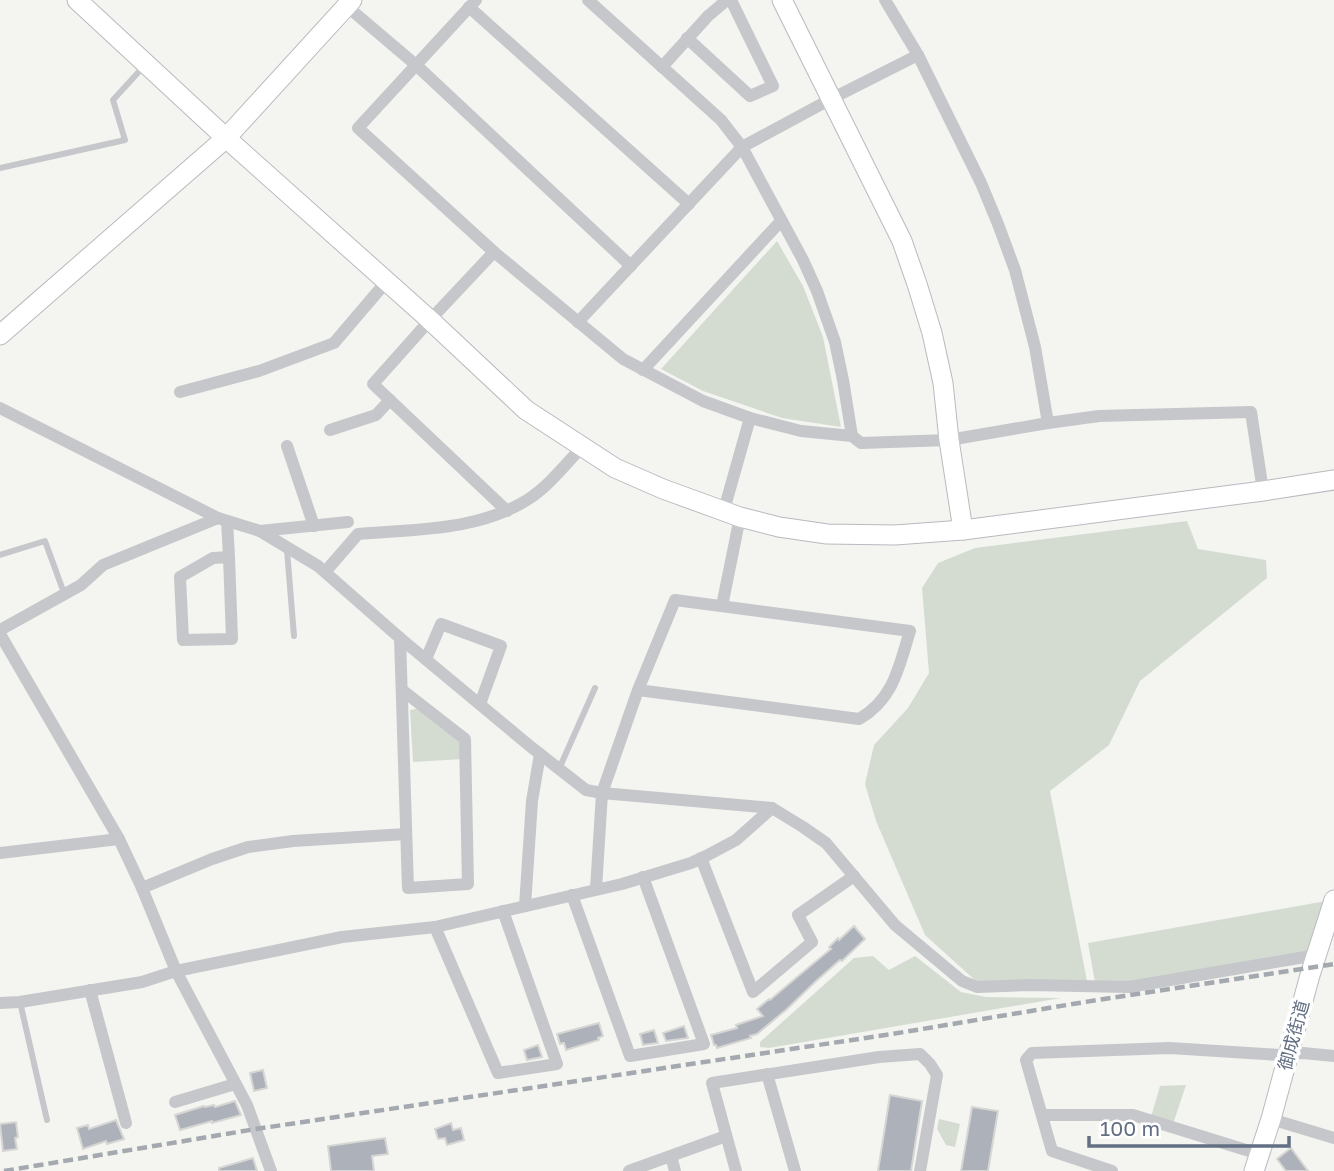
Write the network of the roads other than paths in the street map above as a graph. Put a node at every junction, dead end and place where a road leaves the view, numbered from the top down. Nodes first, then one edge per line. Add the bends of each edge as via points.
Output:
1 (77, 0) edge
2 (588, 0) edge
3 (729, 0) edge
4 (782, 0) edge
5 (885, 0) edge
6 (346, 2) edge
7 (472, 4) edge
8 (687, 38) junction
9 (918, 55) junction
10 (146, 64) junction
11 (416, 65) junction
12 (662, 67) junction
13 (831, 99) junction
14 (226, 138) junction
15 (742, 148) junction
16 (0, 168) edge
17 (689, 204) junction
18 (781, 220) junction
19 (494, 252) junction
20 (631, 266) junction
21 (386, 282) junction
22 (430, 320) junction
23 (578, 322) junction
24 (0, 335) edge
25 (643, 370) junction
26 (180, 392) dead end
27 (390, 400) junction
28 (0, 408) edge
29 (750, 418) junction
30 (1048, 423) junction
31 (330, 430) dead end
32 (852, 436) junction
33 (949, 440) junction
34 (287, 446) dead end
35 (582, 447) junction
36 (1334, 480) edge
37 (1263, 491) junction
38 (507, 511) junction
39 (732, 513) junction
40 (223, 520) junction
41 (348, 522) dead end
42 (314, 526) junction
43 (963, 530) junction
44 (260, 531) junction
45 (287, 548) junction
46 (0, 555) edge
47 (229, 557) junction
48 (325, 572) junction
49 (65, 594) junction
50 (722, 606) junction
51 (0, 632) edge
52 (294, 636) dead end
53 (400, 638) junction
54 (426, 659) junction
55 (595, 688) dead end
56 (402, 690) junction
57 (638, 690) junction
58 (480, 704) junction
59 (541, 754) junction
60 (559, 769) junction
61 (601, 793) junction
62 (772, 808) junction
63 (406, 834) junction
64 (119, 839) junction
65 (0, 853) edge
66 (701, 858) junction
67 (854, 876) junction
68 (643, 877) junction
69 (142, 888) junction
70 (596, 890) junction
71 (572, 895) junction
72 (1334, 900) edge
73 (525, 906) junction
74 (503, 911) junction
75 (435, 928) junction
76 (1317, 955) junction
77 (176, 971) junction
78 (90, 990) junction
79 (20, 1002) junction
80 (0, 1003) edge
81 (1288, 1054) junction
82 (1333, 1059) edge
83 (767, 1074) junction
84 (235, 1084) junction
85 (175, 1102) dead end
86 (1042, 1115) junction
87 (1271, 1119) junction
88 (47, 1120) dead end
89 (126, 1124) dead end
90 (726, 1136) junction
91 (1334, 1138) edge
92 (671, 1156) junction
93 (1256, 1162) edge
94 (271, 1171) edge
95 (629, 1171) edge
96 (675, 1171) edge
97 (736, 1171) edge
98 (795, 1171) edge
99 (920, 1171) edge
100 (1112, 1171) edge

1 - 10 street
2 - 12 street
3 - 8 street
3 - 8 street via 773,86 750,96
4 - 13 street
5 - 9 street
6 - 11 street
6 - 14 street
7 - 11 street
7 - 17 street
8 - 12 street
9 - 13 street
9 - 30 street via 981,183 1015,270
10 - 14 street
10 - 16 lane via 113,100 125,140
11 - 19 street via 358,128
11 - 20 street
12 - 15 street via 721,120
13 - 15 street
13 - 33 street via 902,241 917,284 943,383
14 - 21 street
14 - 24 street
15 - 17 street
15 - 18 street
17 - 20 street
18 - 25 street
18 - 32 street via 817,291 835,342
19 - 22 street
19 - 23 street
20 - 23 street
21 - 22 street
21 - 26 street via 334,343 259,371
22 - 27 street via 373,384
22 - 35 street via 526,410
23 - 25 street
25 - 29 street via 703,401
27 - 31 street via 376,415
27 - 38 street
28 - 40 street
29 - 32 street via 801,432
29 - 39 street
30 - 33 street
30 - 37 street via 1099,416 1251,412
32 - 33 street via 861,443
33 - 43 street
34 - 42 street
35 - 38 street via 530,499
35 - 39 street via 615,468
36 - 37 street
37 - 43 street
38 - 48 street via 459,525 358,534
39 - 43 street via 779,527 827,534
39 - 50 street
40 - 44 street
40 - 47 street
40 - 49 street via 103,565
41 - 42 street
42 - 44 street
44 - 45 street
45 - 48 street
45 - 52 lane
46 - 49 lane via 45,541
47 - 47 street via 232,639 183,640 180,577 213,558
48 - 53 street
49 - 51 street
50 - 57 street via 675,600
50 - 57 street via 910,631 892,687 859,719
51 - 64 street
53 - 54 street
53 - 56 street
54 - 58 street
54 - 58 street via 441,624 501,646
55 - 60 lane
56 - 63 street
56 - 63 street via 465,739 468,884 408,888
57 - 61 street
58 - 59 street
59 - 60 street
59 - 73 street
60 - 61 street via 586,790
61 - 62 street
61 - 70 street
62 - 66 street via 736,840
62 - 67 street via 827,843
63 - 69 street via 248,847
64 - 65 street
64 - 69 street
66 - 67 street via 753,992 811,942 798,915
66 - 68 street
67 - 76 street via 895,925 962,981 977,987 1129,987
68 - 70 street
68 - 71 street via 704,1044 630,1056
69 - 77 street
70 - 71 street
71 - 73 street
72 - 76 street, 御成街道
73 - 74 street
74 - 75 street
74 - 75 street via 557,1064 498,1073
75 - 77 street via 342,937
76 - 81 street, 御成街道
77 - 78 street
77 - 84 street
78 - 79 street
78 - 89 street
79 - 80 street
79 - 88 lane
81 - 82 street
81 - 86 street via 1170,1048 1032,1053 1026,1060
81 - 87 street, 御成街道
83 - 90 street via 712,1083
83 - 98 street
83 - 99 street via 920,1055 937,1075
84 - 85 street
84 - 94 street
86 - 93 street via 1133,1115
86 - 100 street via 1052,1151
87 - 91 street
87 - 93 street, 御成街道
90 - 92 street
90 - 97 street
92 - 95 street
92 - 96 street

